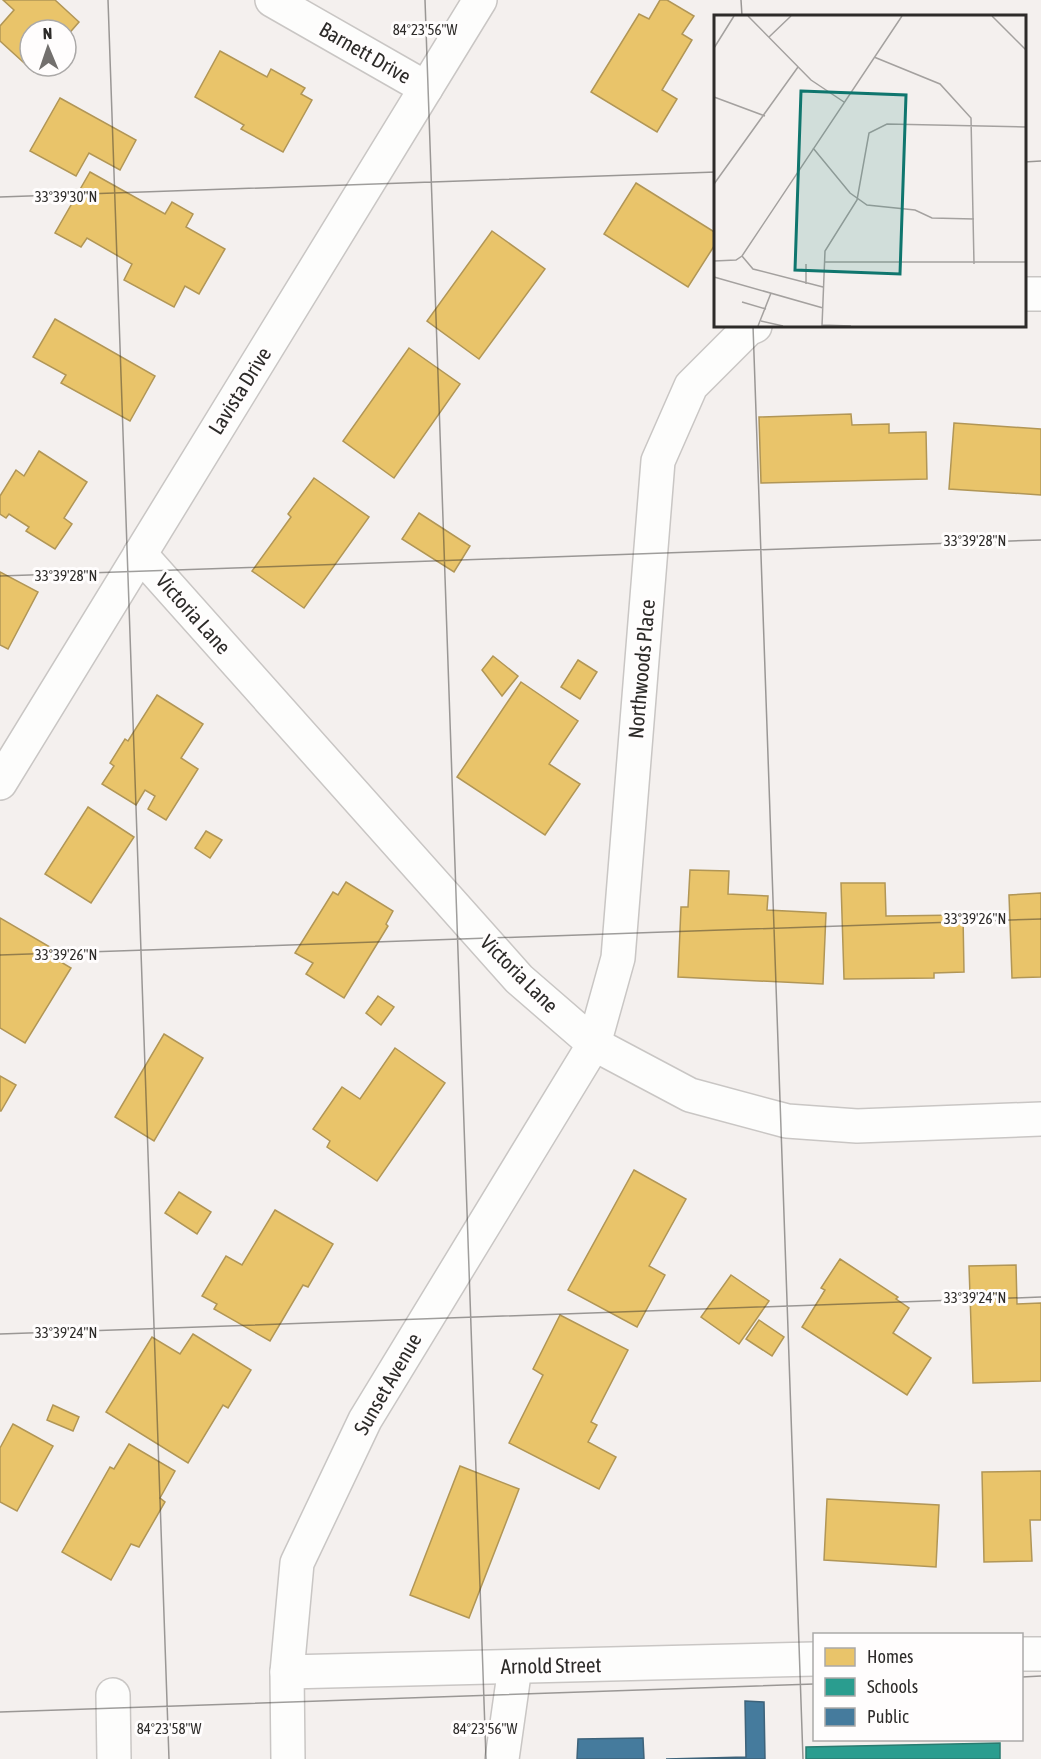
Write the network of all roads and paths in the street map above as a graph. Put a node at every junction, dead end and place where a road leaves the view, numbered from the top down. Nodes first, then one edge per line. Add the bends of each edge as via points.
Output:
1 (273, 0) edge
2 (480, 0) edge
3 (426, 88) junction
4 (753, 327) edge
5 (140, 554) junction
6 (0, 783) edge
7 (594, 1044) junction
8 (1041, 1119) edge
9 (1023, 1654) edge
10 (1041, 1654) edge
11 (813, 1659) edge
12 (515, 1667) junction
13 (287, 1672) junction
14 (112, 1695) dead end
15 (114, 1759) edge
16 (288, 1759) edge
17 (502, 1759) edge

1 - 3 street, Barnett Drive
2 - 3 street, Lavista Drive
3 - 5 street, Lavista Drive
4 - 7 street, Northwoods Place via 691,386 658,461 618,958
5 - 6 street, Lavista Drive
5 - 7 street, Victoria Lane via 519,979
7 - 8 street, Victoria Lane via 690,1095 787,1120 857,1126
7 - 13 street, Sunset Avenue via 365,1420 297,1563
9 - 10 street
11 - 12 street, Arnold Street
12 - 13 street, Arnold Street
12 - 17 street
13 - 16 street, Sunset Avenue
14 - 15 street

